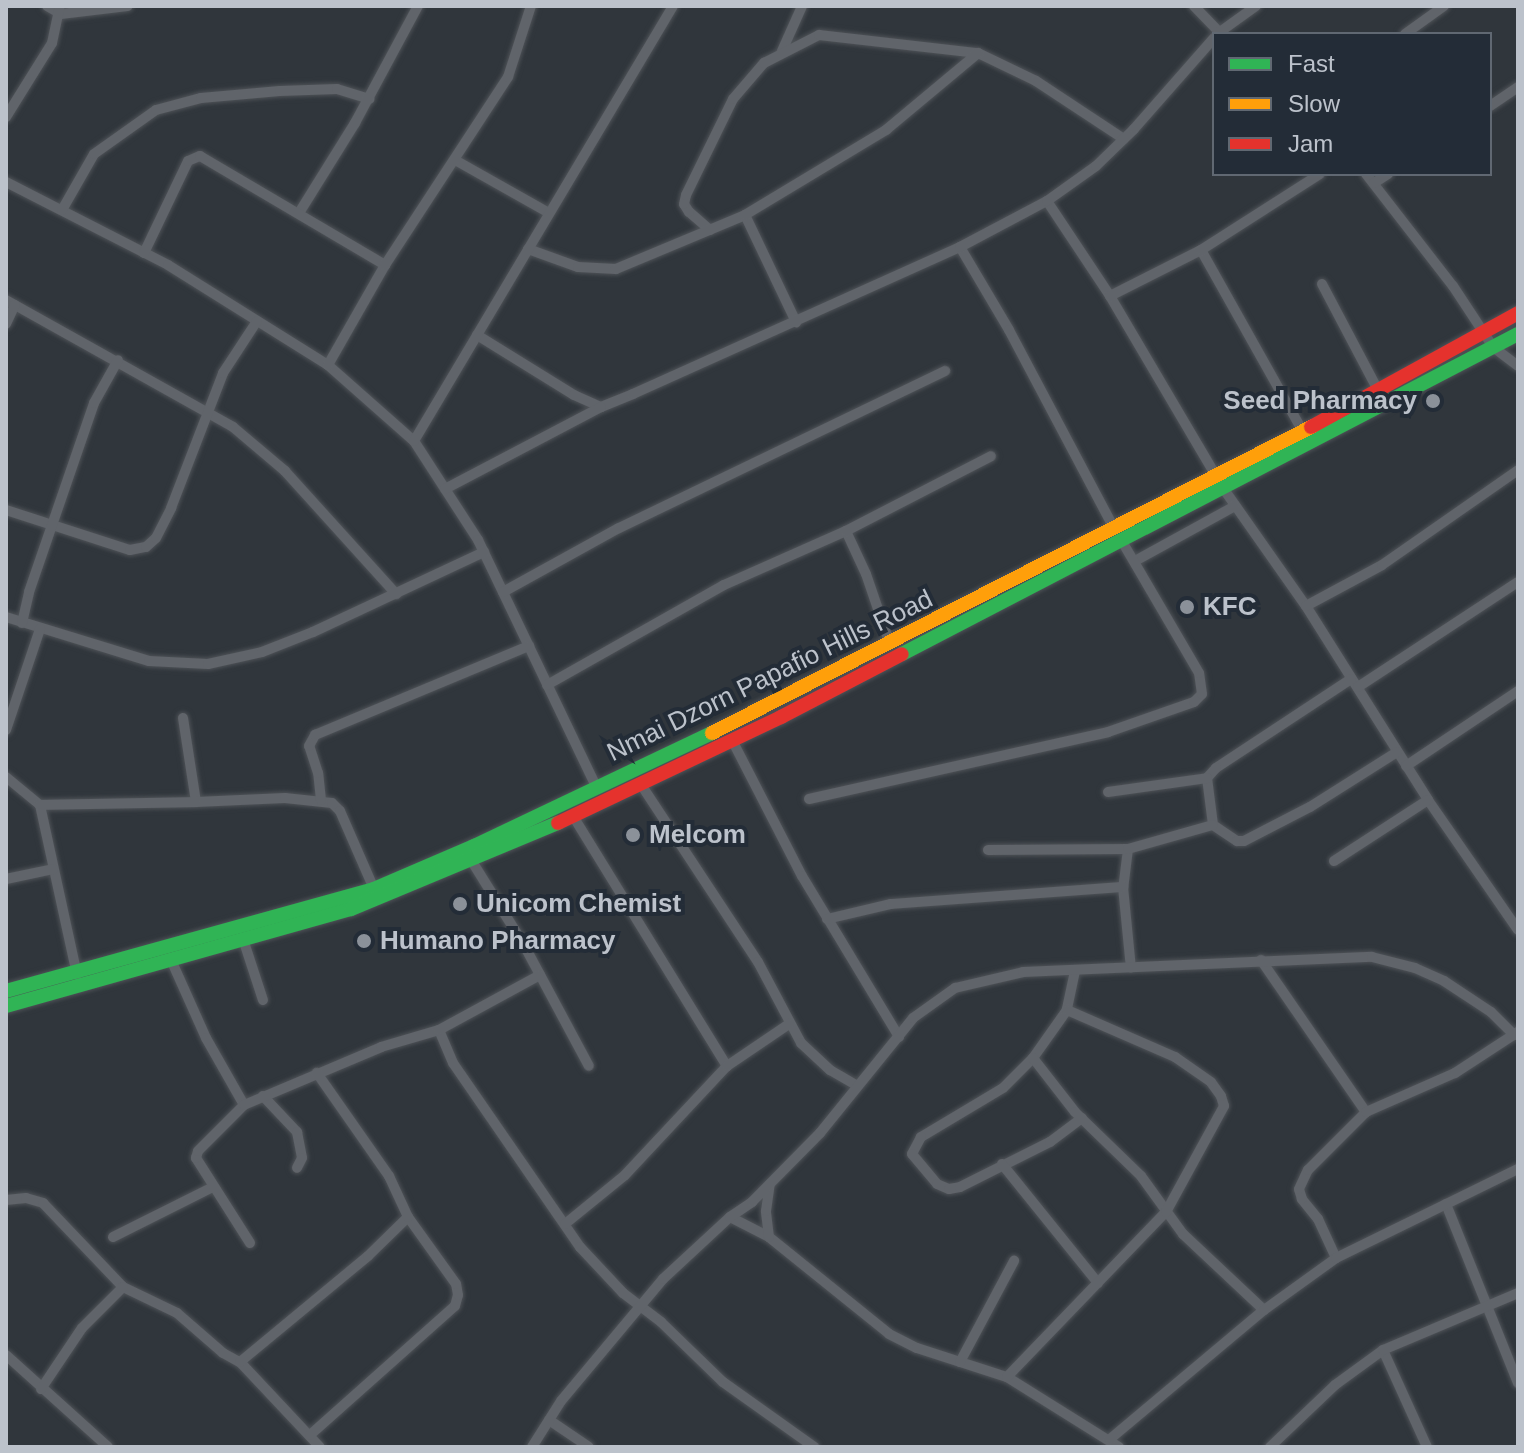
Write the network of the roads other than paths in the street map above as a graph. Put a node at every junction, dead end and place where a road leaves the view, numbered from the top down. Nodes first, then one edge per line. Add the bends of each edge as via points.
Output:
1 (47, 6) edge
2 (128, 6) edge
3 (418, 6) edge
4 (531, 6) edge
5 (673, 6) edge
6 (802, 6) edge
7 (1194, 6) edge
8 (1256, 6) edge
9 (1444, 6) edge
10 (61, 10) edge
11 (1216, 32) edge
12 (1221, 32) edge
13 (1408, 32) edge
14 (1212, 41) edge
15 (782, 51) junction
16 (978, 53) junction
17 (1518, 87) edge
18 (369, 99) junction
19 (1492, 105) edge
20 (6, 117) edge
21 (1124, 139) junction
22 (455, 160) junction
23 (1317, 176) edge
24 (1368, 176) edge
25 (1385, 176) edge
26 (6, 182) edge
27 (1374, 183) junction
28 (1047, 201) junction
29 (62, 210) junction
30 (299, 213) junction
31 (549, 213) junction
32 (745, 215) junction
33 (710, 230) junction
34 (960, 247) junction
35 (528, 249) junction
36 (1201, 250) junction
37 (144, 253) junction
38 (385, 265) junction
39 (1322, 284) dead end
40 (1110, 296) junction
41 (11, 303) edge
42 (1518, 313) edge
43 (257, 321) junction
44 (796, 322) junction
45 (6, 324) edge
46 (1484, 333) junction
47 (1518, 334) edge
48 (477, 335) junction
49 (1493, 347) junction
50 (118, 360) junction
51 (328, 365) junction
52 (1518, 366) edge
53 (945, 371) dead end
54 (1379, 392) junction
55 (601, 407) junction
56 (206, 411) junction
57 (1302, 430) junction
58 (414, 441) junction
59 (991, 456) dead end
60 (1518, 470) edge
61 (1219, 482) junction
62 (445, 489) junction
63 (1235, 506) junction
64 (6, 510) edge
65 (51, 525) junction
66 (1114, 528) junction
67 (846, 531) junction
68 (1122, 541) junction
69 (484, 552) junction
70 (1135, 561) junction
71 (1518, 582) edge
72 (503, 592) junction
73 (396, 594) junction
74 (1306, 606) junction
75 (6, 617) edge
76 (22, 623) junction
77 (40, 629) junction
78 (890, 644) junction
79 (529, 646) junction
80 (1354, 683) junction
81 (547, 685) junction
82 (1518, 691) edge
83 (183, 718) dead end
84 (6, 730) edge
85 (732, 740) junction
86 (1397, 752) junction
87 (1406, 766) junction
88 (6, 777) edge
89 (1207, 778) junction
90 (640, 783) junction
91 (597, 788) junction
92 (1108, 792) dead end
93 (809, 799) dead end
94 (321, 800) junction
95 (1428, 800) junction
96 (196, 802) junction
97 (40, 805) junction
98 (573, 816) junction
99 (1213, 825) junction
100 (1128, 849) junction
101 (988, 850) dead end
102 (469, 855) junction
103 (1334, 861) dead end
104 (53, 869) junction
105 (6, 879) edge
106 (1123, 887) junction
107 (374, 889) junction
108 (827, 919) junction
109 (1518, 930) edge
110 (244, 942) junction
111 (1261, 960) junction
112 (172, 962) junction
113 (1131, 968) junction
114 (1075, 971) junction
115 (540, 975) junction
116 (78, 979) junction
117 (6, 991) edge
118 (263, 1000) dead end
119 (6, 1006) edge
120 (1067, 1010) junction
121 (789, 1024) junction
122 (439, 1030) junction
123 (1516, 1033) edge
124 (899, 1037) junction
125 (1033, 1058) junction
126 (589, 1066) dead end
127 (727, 1066) junction
128 (317, 1073) junction
129 (856, 1085) junction
130 (263, 1096) junction
131 (244, 1105) junction
132 (1366, 1112) junction
133 (1082, 1118) junction
134 (1002, 1164) junction
135 (297, 1168) dead end
136 (1518, 1169) edge
137 (770, 1183) junction
138 (213, 1187) junction
139 (6, 1200) edge
140 (1446, 1204) junction
141 (1166, 1212) junction
142 (408, 1217) junction
143 (730, 1217) junction
144 (565, 1224) junction
145 (113, 1237) dead end
146 (769, 1237) junction
147 (250, 1243) dead end
148 (1336, 1258) junction
149 (1014, 1261) dead end
150 (1098, 1283) junction
151 (123, 1287) junction
152 (1518, 1293) edge
153 (1486, 1305) junction
154 (640, 1306) junction
155 (1264, 1310) junction
156 (1383, 1350) junction
157 (6, 1355) edge
158 (240, 1362) junction
159 (960, 1362) junction
160 (1007, 1377) junction
161 (1518, 1383) edge
162 (41, 1389) junction
163 (549, 1420) junction
164 (310, 1435) junction
165 (1114, 1443) edge
166 (108, 1447) edge
167 (320, 1447) edge
168 (532, 1447) edge
169 (589, 1447) edge
170 (814, 1447) edge
171 (1270, 1447) edge
172 (1427, 1447) edge

1 - 10 street
2 - 10 street
3 - 18 street
4 - 22 street via 508,77
5 - 31 street
6 - 15 street
7 - 11 street
8 - 12 street
9 - 13 street
10 - 20 street via 52,43
14 - 21 street
15 - 16 street via 819,35
15 - 33 street via 742,84 686,195 689,212
16 - 21 street via 1036,81
16 - 32 street via 886,130
17 - 19 street
18 - 29 street via 337,89 280,91 201,98 156,110 94,154
18 - 30 street
21 - 28 street
22 - 31 street
22 - 38 street
23 - 36 street
24 - 27 street
25 - 27 street
26 - 29 street
27 - 46 street
28 - 34 street
28 - 40 street
29 - 37 street
30 - 37 street via 194,156
30 - 38 street
31 - 35 street
32 - 33 street
32 - 44 street
33 - 35 street via 616,269 578,267
34 - 44 street
34 - 66 street
35 - 48 street
36 - 40 street
36 - 57 street
37 - 43 street
38 - 51 street
39 - 54 street
40 - 61 street
41 - 45 street
41 - 50 street
42 - 46 street, Nmai Dzorn Papafio Hills Road
43 - 51 street
43 - 56 street
44 - 55 street
46 - 49 street
46 - 54 street, Nmai Dzorn Papafio Hills Road
47 - 49 street, Nmai Dzorn Papafio Hills Road
48 - 55 street
48 - 58 street
49 - 52 street
49 - 61 street, Nmai Dzorn Papafio Hills Road
50 - 56 street
50 - 65 street via 94,403
51 - 58 street
53 - 72 street via 619,528
54 - 57 street, Nmai Dzorn Papafio Hills Road
55 - 62 street
56 - 65 street via 175,499 146,547 130,550
56 - 73 street via 285,471
57 - 61 street, Nmai Dzorn Papafio Hills Road
58 - 62 street
59 - 67 street
60 - 74 street via 1382,565
61 - 63 street
61 - 66 street, Nmai Dzorn Papafio Hills Road
61 - 68 street, Nmai Dzorn Papafio Hills Road
62 - 69 street
63 - 70 street
63 - 74 street
64 - 65 street
65 - 76 street
66 - 78 street, Nmai Dzorn Papafio Hills Road
67 - 78 street
67 - 81 street via 724,585
68 - 70 street
68 - 85 street, Nmai Dzorn Papafio Hills Road
69 - 72 street
69 - 73 street
70 - 93 street via 1199,673 1202,694 1194,702 1108,732
71 - 80 street
72 - 79 street
73 - 77 street via 262,652 208,664 149,661
74 - 80 street
75 - 76 street
76 - 77 street
77 - 84 street
78 - 91 street, Nmai Dzorn Papafio Hills Road
79 - 81 street
79 - 94 street via 315,735 309,746
80 - 86 street
80 - 89 street via 1249,743
81 - 91 street
82 - 87 street
83 - 96 street
85 - 90 street, Nmai Dzorn Papafio Hills Road
85 - 108 street
86 - 87 street
86 - 99 street via 1244,841
87 - 95 street
88 - 97 street
89 - 92 street
89 - 99 street
90 - 98 street, Nmai Dzorn Papafio Hills Road
90 - 121 street via 758,962
91 - 102 street, Nmai Dzorn Papafio Hills Road
94 - 96 street
94 - 107 street via 340,811
95 - 103 street
95 - 109 street
96 - 97 street
97 - 104 street
98 - 102 street, Nmai Dzorn Papafio Hills Road
98 - 127 street
99 - 100 street
100 - 101 street
100 - 106 street
102 - 107 street, Nmai Dzorn Papafio Hills Road
102 - 110 street, Nmai Dzorn Papafio Hills Road via 351,909
102 - 115 street
104 - 105 street
104 - 116 street
106 - 108 street via 891,904
106 - 113 street
107 - 116 street, Nmai Dzorn Papafio Hills Road
108 - 124 street
110 - 112 street, Nmai Dzorn Papafio Hills Road
110 - 118 street
111 - 113 street
111 - 123 street via 1372,957 1397,962 1468,995
111 - 132 street
112 - 116 street, Nmai Dzorn Papafio Hills Road
112 - 131 street
113 - 114 street
114 - 120 street
114 - 124 street via 1023,972 955,988 913,1018
115 - 122 street
115 - 126 street
116 - 117 street, Nmai Dzorn Papafio Hills Road
116 - 119 street, Nmai Dzorn Papafio Hills Road
120 - 125 street
120 - 141 street via 1175,1057 1211,1082 1221,1096 1219,1120
121 - 127 street
121 - 129 street via 815,1056
122 - 128 street
122 - 144 street via 469,1088
123 - 132 street via 1455,1073
124 - 129 street
125 - 133 street
125 - 134 street via 1003,1088 921,1137 912,1154 937,1184 949,1189
127 - 144 street via 625,1175
128 - 130 street
128 - 142 street via 389,1176
129 - 137 street via 820,1133
130 - 131 street
130 - 135 street via 297,1132 302,1158
131 - 138 street via 198,1151 199,1167
132 - 148 street via 1308,1170 1299,1189
133 - 134 street via 1050,1142
133 - 141 street via 1141,1176
134 - 150 street
136 - 140 street
137 - 143 street
137 - 146 street
138 - 145 street
138 - 147 street
139 - 151 street via 43,1203
140 - 148 street
140 - 153 street
141 - 150 street
141 - 155 street
142 - 158 street
142 - 164 street via 456,1284 455,1306
143 - 146 street
143 - 154 street
144 - 154 street via 580,1247
146 - 159 street via 889,1334
148 - 155 street
149 - 159 street
150 - 160 street
151 - 158 street via 177,1313
151 - 162 street via 82,1328
152 - 153 street
153 - 156 street
153 - 161 street
154 - 163 street
154 - 170 street via 723,1382
155 - 165 street
156 - 171 street via 1335,1385
156 - 172 street
157 - 162 street
158 - 164 street
159 - 160 street
160 - 165 street
162 - 166 street
163 - 168 street
163 - 169 street
164 - 167 street

